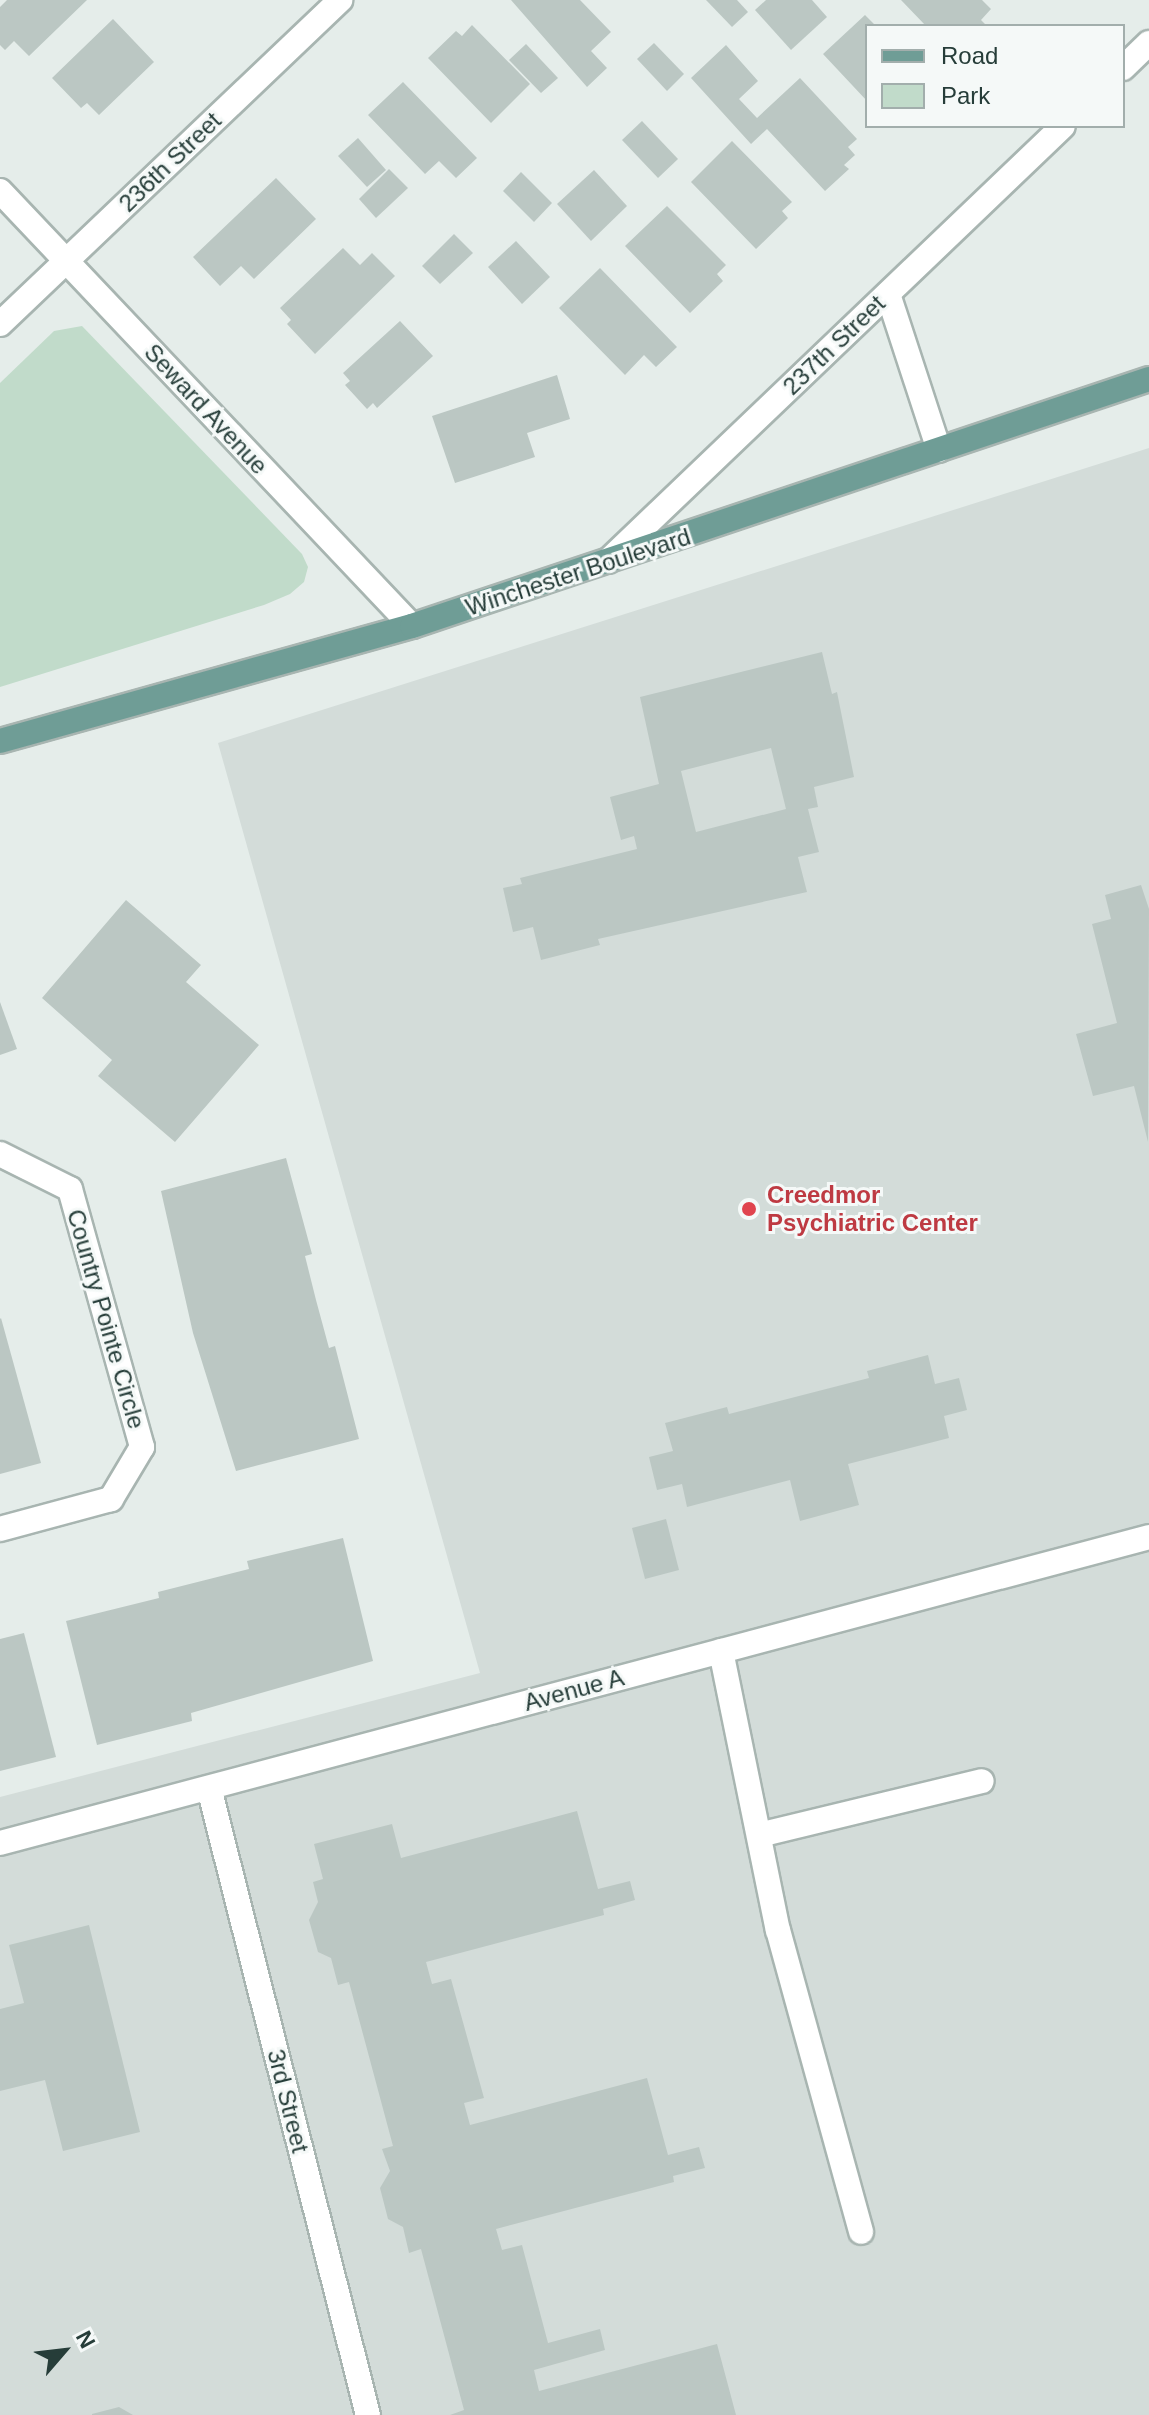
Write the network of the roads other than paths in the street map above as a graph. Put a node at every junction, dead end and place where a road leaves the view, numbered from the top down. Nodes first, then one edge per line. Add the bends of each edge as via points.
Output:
1 (340, 0) edge
2 (1149, 43) edge
3 (1125, 66) edge
4 (1061, 128) edge
5 (0, 191) edge
6 (66, 261) junction
7 (888, 294) junction
8 (0, 324) edge
9 (1149, 379) edge
10 (939, 450) junction
11 (605, 564) junction
12 (412, 626) junction
13 (0, 741) edge
14 (0, 1154) edge
15 (0, 1529) edge
16 (1149, 1537) edge
17 (721, 1651) junction
18 (982, 1781) dead end
19 (209, 1788) junction
20 (759, 1835) junction
21 (0, 1843) edge
22 (861, 2232) dead end
23 (368, 2415) edge

1 - 6 street, 236th Street
2 - 3 street
4 - 7 street, 237th Street
5 - 6 street, Seward Avenue
6 - 8 street, 236th Street
6 - 12 street, Seward Avenue
7 - 10 street
7 - 11 street, 237th Street
9 - 10 main road, Winchester Boulevard
10 - 11 main road, Winchester Boulevard
11 - 12 main road, Winchester Boulevard
12 - 13 main road, Winchester Boulevard
14 - 15 street, Country Pointe Circle via 70,1189 142,1447 111,1499
16 - 17 street, Avenue A
17 - 19 street, Avenue A
17 - 20 street
18 - 20 street
19 - 21 street, Avenue A
19 - 23 street, 3rd Street
20 - 22 street via 778,1930

